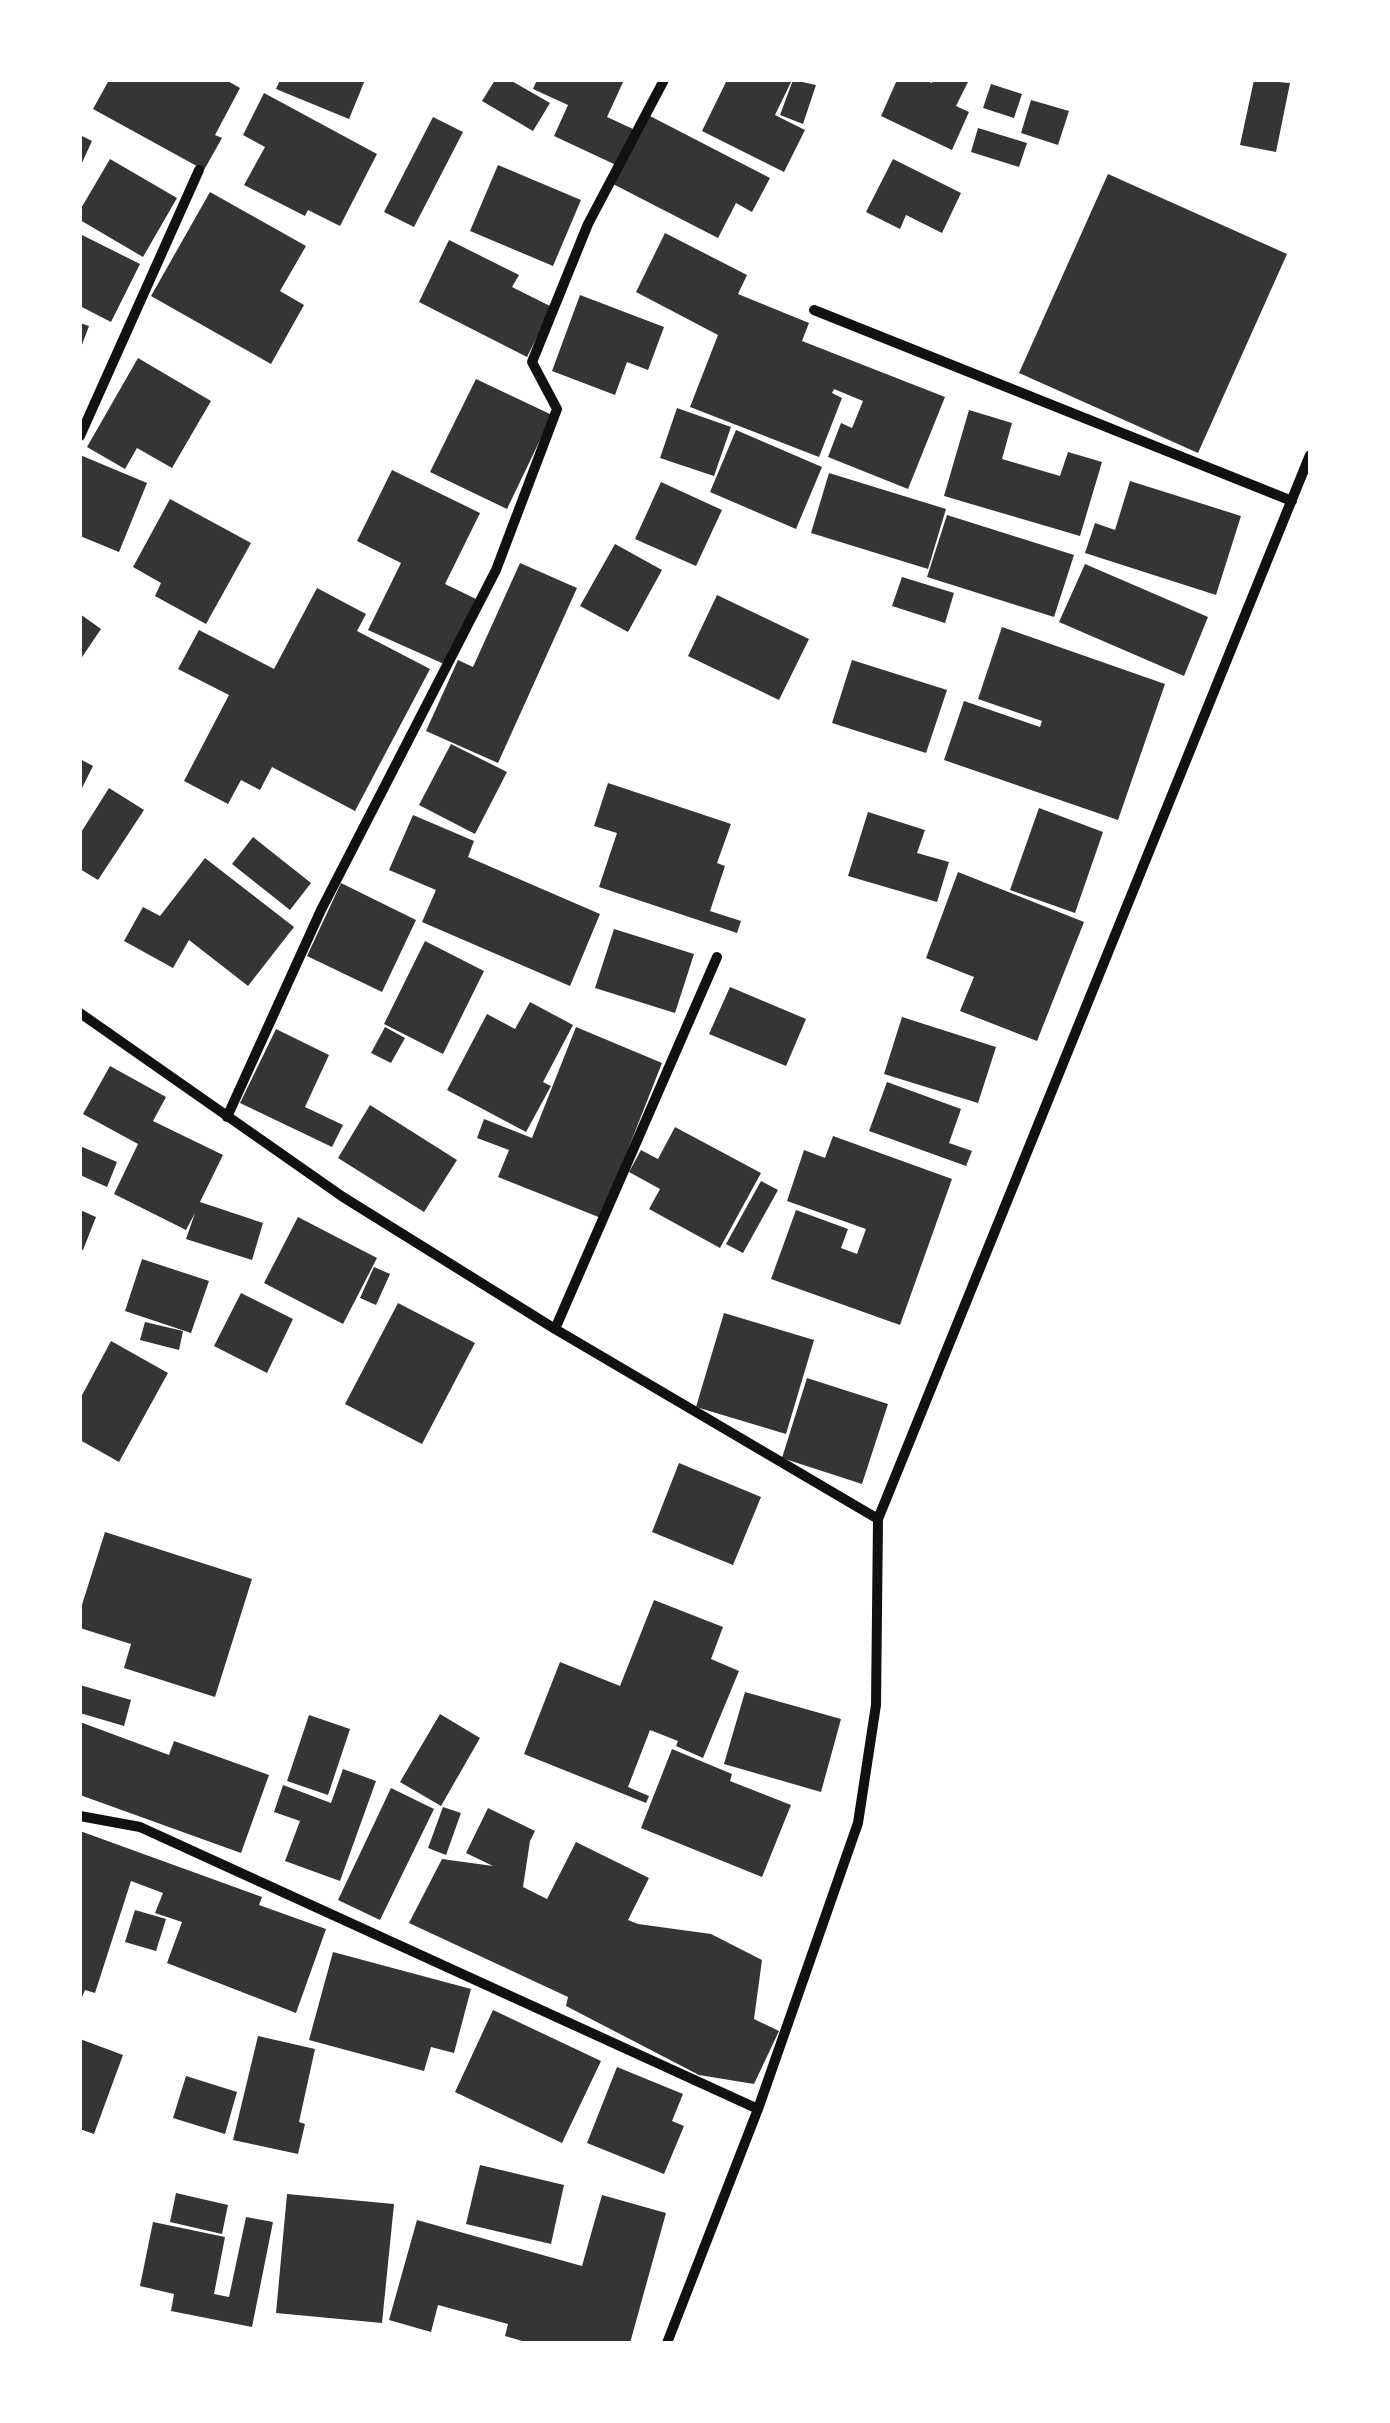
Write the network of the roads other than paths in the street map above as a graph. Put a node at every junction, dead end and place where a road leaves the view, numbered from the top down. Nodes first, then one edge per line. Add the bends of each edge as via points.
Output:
1 (664, 80) edge
2 (199, 170) dead end
3 (814, 310) dead end
4 (80, 436) edge
5 (1310, 454) edge
6 (1292, 500) junction
7 (716, 956) dead end
8 (80, 1013) edge
9 (228, 1117) junction
10 (555, 1329) junction
11 (878, 1519) junction
12 (80, 1816) edge
13 (758, 2109) junction
14 (667, 2343) edge

1 - 9 street via 588,224 532,362 557,410 496,570 322,910
2 - 4 street
3 - 6 street
5 - 6 street
6 - 11 street
7 - 10 street
8 - 9 street
9 - 10 street via 342,1197
10 - 11 street
11 - 13 street via 876,1704 858,1823
12 - 13 street via 140,1827
13 - 14 street

